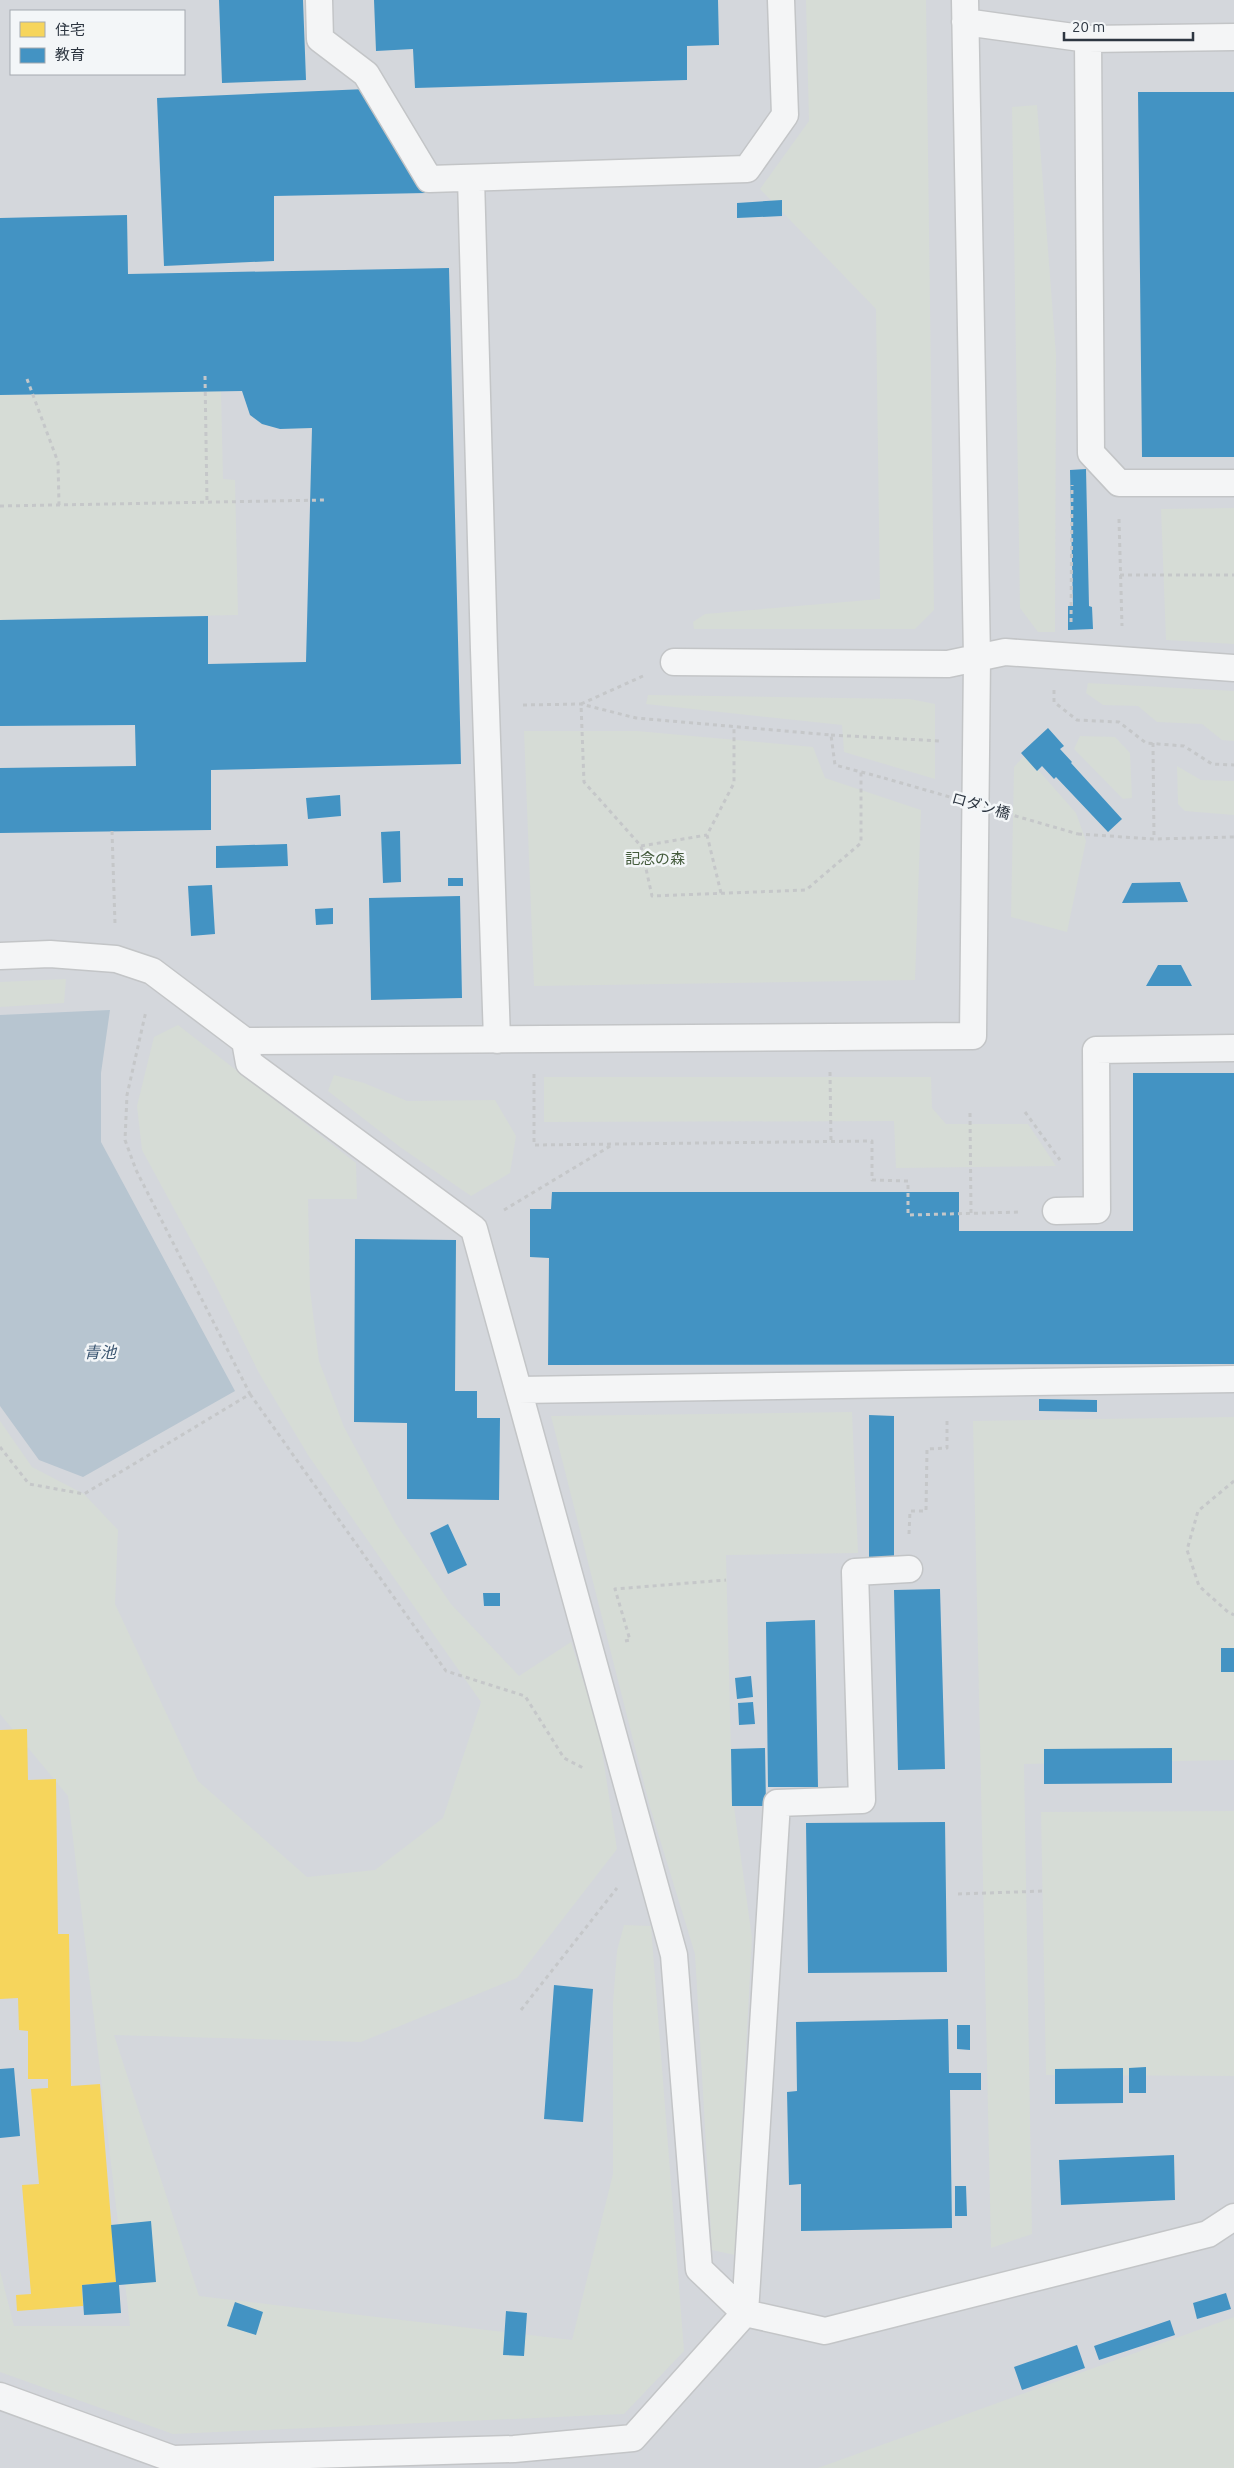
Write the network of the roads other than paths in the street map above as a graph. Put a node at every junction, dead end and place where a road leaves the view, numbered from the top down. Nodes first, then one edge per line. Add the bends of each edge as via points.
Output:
1 (319, 0) edge
2 (781, 0) edge
3 (965, 11) edge
4 (1234, 38) edge
5 (1088, 39) junction
6 (471, 178) junction
7 (1234, 483) edge
8 (976, 658) junction
9 (674, 662) road end
10 (1234, 668) edge
11 (0, 956) edge
12 (497, 1040) junction
13 (245, 1041) junction
14 (1234, 1048) edge
15 (1056, 1211) road end
16 (1234, 1379) edge
17 (519, 1390) junction
18 (909, 1569) road end
19 (1234, 2217) edge
20 (745, 2313) junction
21 (0, 2396) edge
22 (509, 2458) edge

1 - 6 lane via 320,39 366,74 429,179
2 - 6 lane via 785,115 747,169
3 - 5 lane
3 - 8 lane
4 - 5 lane
5 - 7 lane via 1091,453 1119,483
6 - 12 lane
8 - 9 lane via 948,664
8 - 10 lane via 1004,652
8 - 12 lane via 973,1036
11 - 13 lane via 50,954 116,959 152,971
12 - 13 lane
13 - 17 lane via 249,1063 474,1229
14 - 15 lane via 1096,1050 1097,1210
16 - 17 lane
17 - 20 lane via 674,1955 699,2270
18 - 20 lane via 855,1572 862,1800 777,1803
19 - 20 lane via 1208,2234 825,2331
20 - 22 lane via 633,2438
21 - 22 lane via 173,2459

